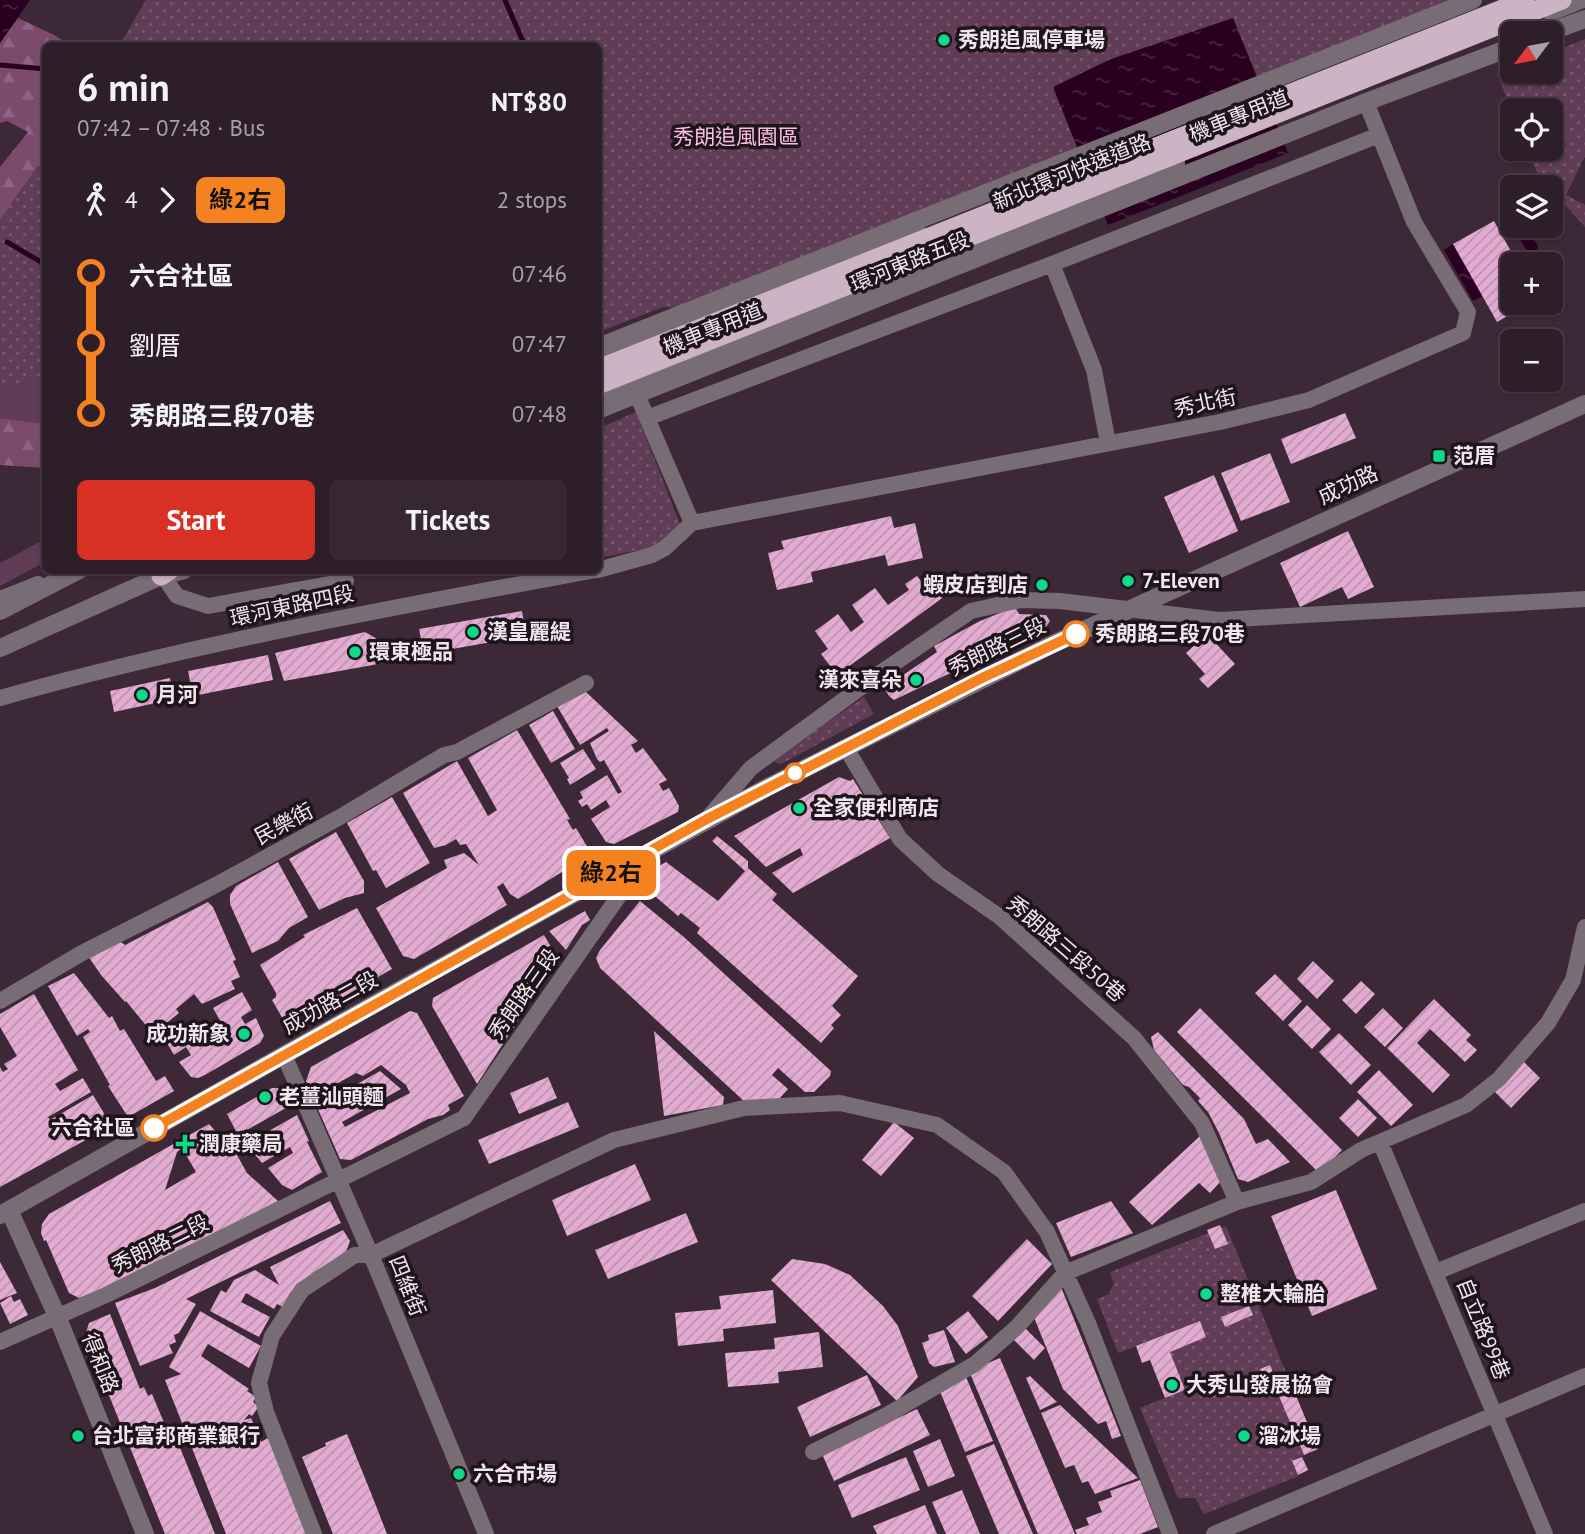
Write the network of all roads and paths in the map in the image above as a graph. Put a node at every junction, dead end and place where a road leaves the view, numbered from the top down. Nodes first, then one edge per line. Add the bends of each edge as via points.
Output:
1 (1473, 0) edge
2 (1503, 0) edge
3 (1525, 0) edge
4 (1562, 0) edge
5 (1584, 0) edge
6 (1585, 19) edge
7 (1563, 27) edge
8 (1500, 52) edge
9 (1366, 103) junction
10 (1379, 135) junction
11 (1052, 264) junction
12 (617, 361) edge
13 (602, 380) edge
14 (602, 390) edge
15 (602, 400) edge
16 (1585, 404) edge
17 (647, 418) junction
18 (1108, 443) junction
19 (692, 523) junction
20 (602, 569) edge
21 (63, 574) edge
22 (71, 574) edge
23 (162, 574) edge
24 (167, 574) edge
25 (575, 574) edge
26 (346, 581) dead end
27 (1585, 598) edge
28 (0, 599) edge
29 (1131, 609) junction
30 (0, 611) edge
31 (0, 648) edge
32 (586, 683) dead end
33 (0, 698) edge
34 (846, 748) junction
35 (707, 819) junction
36 (610, 873) junction
37 (1585, 927) edge
38 (0, 1001) edge
39 (285, 1055) junction
40 (1380, 1142) junction
41 (337, 1181) junction
42 (1237, 1202) junction
43 (1585, 1211) edge
44 (4, 1212) edge
45 (371, 1255) junction
46 (1436, 1272) junction
47 (1065, 1273) junction
48 (57, 1316) junction
49 (0, 1342) edge
50 (1585, 1376) edge
51 (1495, 1415) junction
52 (813, 1452) dead end
53 (145, 1534) edge
54 (314, 1534) edge
55 (486, 1534) edge
56 (1170, 1534) edge
57 (1214, 1534) edge
58 (1545, 1534) edge

1 - 12 street, 環河東路五段
2 - 12 street, 機車專用道
3 - 12 highway, 新北環河快速道路
4 - 12 highway, 新北環河快速道路
5 - 12 street, 機車專用道
6 - 7 street
8 - 9 street, 環河東路五段
9 - 10 street, 秀北街
9 - 12 street, 環河東路五段
10 - 11 street
10 - 18 street, 秀北街 via 1414,222 1468,312 1463,333 1309,400
11 - 17 street
11 - 18 street via 1094,370
12 - 13 highway, 新北環河快速道路
12 - 14 street, 機車專用道
12 - 15 street
12 - 17 street
16 - 29 street, 成功路
17 - 19 street
18 - 19 street, 秀北街
19 - 20 street, 環河東路四段 via 652,555
21 - 28 street
22 - 30 street
23 - 31 street
24 - 26 street, 環河東路四段 via 177,596 208,606
25 - 33 street, 環河東路四段 via 193,650
27 - 29 street via 1219,620
29 - 34 street, 秀朗路三段
29 - 35 street via 1021,600 971,611 751,768
32 - 38 street, 民樂街 via 444,755 340,817
34 - 35 street, 秀朗路三段
34 - 42 street, 秀朗路三段50巷 via 900,839 938,874 1000,916 1134,1038 1202,1123
35 - 36 street, 秀朗路三段
36 - 39 street, 成功路二段
36 - 41 street, 秀朗路三段 via 621,893 464,1118
37 - 40 street via 1573,980 1555,1012 1499,1079 1466,1105
39 - 41 street, 四維街
39 - 44 street, 成功路二段
40 - 42 street via 1311,1182
40 - 46 street, 自立路99巷
41 - 45 street, 四維街
41 - 48 street, 秀朗路二段
42 - 47 street
43 - 46 street
44 - 48 street, 得和路
45 - 47 street via 614,1140 744,1108 840,1103 937,1125 994,1164 1047,1232
45 - 54 street via 355,1255 302,1290 272,1336 259,1384
45 - 55 street, 四維街
46 - 51 street, 自立路99巷
47 - 52 street via 1002,1341 975,1363
47 - 56 street
48 - 49 street, 秀朗路二段
48 - 53 street, 得和路
50 - 51 street
51 - 57 street
51 - 58 street, 自立路99巷

